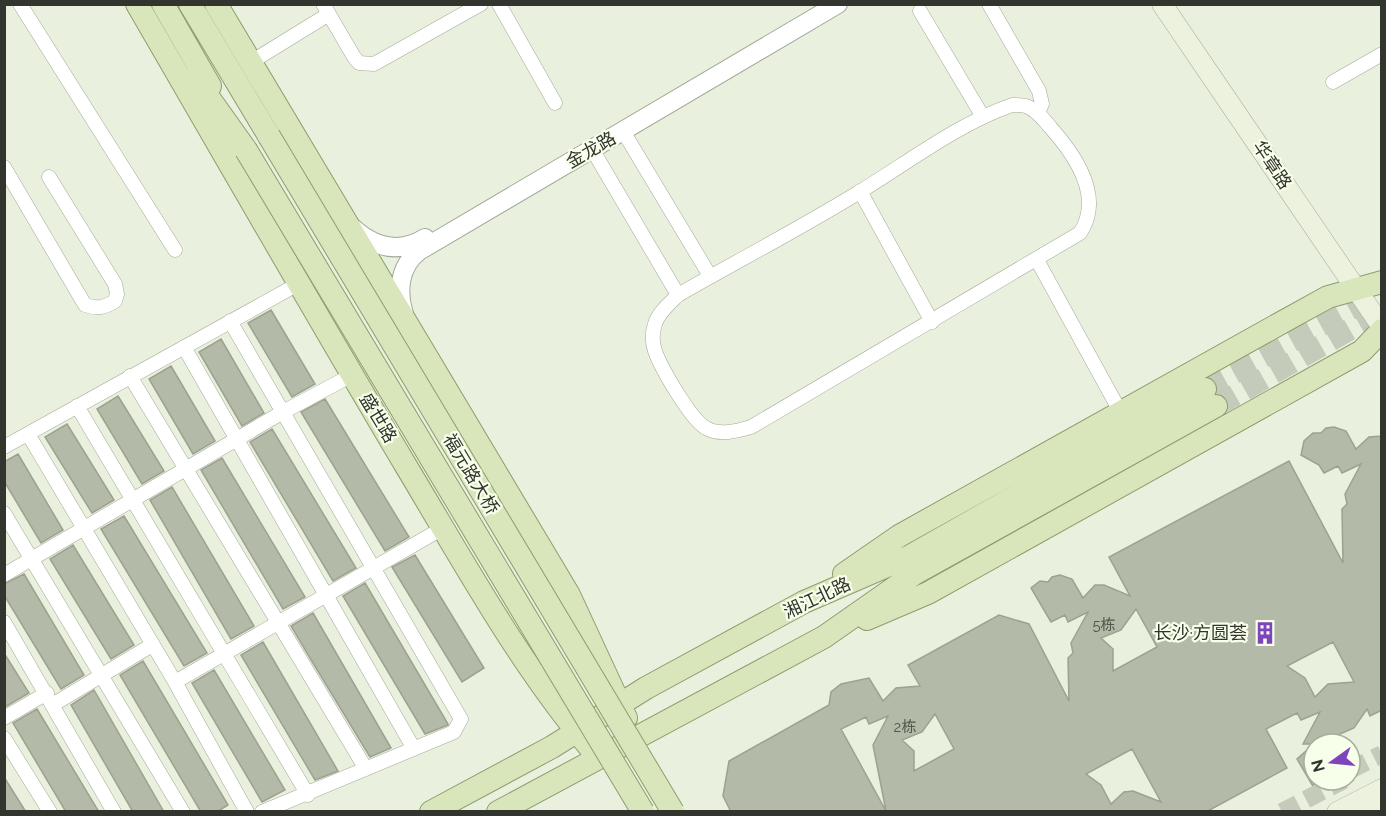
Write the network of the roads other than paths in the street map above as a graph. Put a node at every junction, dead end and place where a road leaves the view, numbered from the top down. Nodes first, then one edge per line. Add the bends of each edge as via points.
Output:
1 (20, 4) edge
2 (137, 4) edge
3 (142, 4) edge
4 (163, 4) edge
5 (190, 4) edge
6 (206, 4) edge
7 (216, 4) edge
8 (481, 4) edge
9 (499, 4) edge
10 (823, 4) edge
11 (838, 4) edge
12 (988, 4) edge
13 (1162, 4) edge
14 (1177, 4) edge
15 (326, 9) edge
16 (920, 11) dead end
17 (1382, 54) edge
18 (251, 62) junction
19 (1333, 82) dead end
20 (555, 103) dead end
21 (1038, 113) junction
22 (983, 117) junction
23 (623, 131) junction
24 (269, 136) junction
25 (592, 149) junction
26 (246, 150) junction
27 (4, 167) edge
28 (49, 177) dead end
29 (860, 191) junction
30 (348, 224) junction
31 (176, 250) dead end
32 (1037, 260) junction
33 (710, 276) junction
34 (300, 284) junction
35 (1373, 289) edge
36 (678, 295) junction
37 (230, 321) junction
38 (932, 322) junction
39 (1382, 328) edge
40 (411, 329) junction
41 (184, 346) junction
42 (352, 375) junction
43 (130, 376) junction
44 (77, 406) junction
45 (284, 412) junction
46 (1121, 412) junction
47 (28, 434) junction
48 (237, 439) junction
49 (4, 447) edge
50 (186, 469) junction
51 (132, 500) junction
52 (4, 513) edge
53 (443, 528) junction
54 (83, 529) junction
55 (32, 559) junction
56 (374, 566) junction
57 (4, 574) edge
58 (326, 594) junction
59 (804, 602) junction
60 (4, 622) edge
61 (278, 622) junction
62 (824, 637) junction
63 (152, 645) junction
64 (224, 654) junction
65 (101, 675) junction
66 (175, 682) junction
67 (51, 698) junction
68 (620, 704) junction
69 (4, 718) edge
70 (576, 732) junction
71 (4, 738) edge
72 (634, 739) junction
73 (414, 748) junction
74 (598, 757) junction
75 (366, 769) junction
76 (1382, 789) edge
77 (308, 795) junction
78 (1382, 805) edge
79 (667, 811) edge
80 (50, 812) edge
81 (114, 812) edge
82 (183, 812) edge
83 (248, 812) edge
84 (262, 812) edge
85 (431, 812) edge
86 (498, 812) edge
87 (644, 812) edge
88 (673, 812) edge
89 (1336, 812) edge
90 (1369, 812) edge

1 - 31 street
2 - 34 main road, 盛世路
3 - 26 main road
4 - 26 main road
5 - 24 main road
6 - 24 main road
7 - 18 main road
8 - 15 street via 374,64 359,63
9 - 20 street
10 - 30 street, 金龙路 via 416,244 396,249 375,244
11 - 23 street, 金龙路
12 - 21 street via 1039,91 1042,104
13 - 35 main road, 华章路
14 - 35 main road, 华章路
15 - 18 street
16 - 22 street
17 - 19 street
18 - 30 main road
21 - 22 street via 1027,106 1012,105
21 - 32 street via 1070,152 1085,178 1089,211 1080,233
22 - 29 street
23 - 25 street, 金龙路
23 - 33 street
24 - 88 main road, 福元路大桥, bridge
25 - 36 street
25 - 40 street, 金龙路 via 411,257 404,269 400,292
26 - 87 main road, 福元路大桥, bridge
27 - 28 street via 85,305 96,309 107,306 115,302 114,284
29 - 33 street
29 - 38 street
30 - 40 main road
32 - 38 street
32 - 46 street
33 - 36 street
34 - 37 street
34 - 42 main road, 盛世路
35 - 39 main road, 华章路
35 - 46 main road via 1328,297
36 - 38 street via 655,320 656,353 687,407 704,427 714,431 751,427
37 - 41 street
37 - 45 street
39 - 62 main road via 1362,351 928,593
40 - 68 main road via 569,595
41 - 43 street
41 - 48 street
42 - 45 street
42 - 53 main road, 盛世路
43 - 44 street
43 - 50 street
44 - 47 street
44 - 51 street
45 - 48 street
45 - 56 street
46 - 59 main road via 899,536
47 - 49 street
47 - 54 street
48 - 50 street
48 - 58 street
50 - 51 street
50 - 61 street
51 - 54 street
51 - 64 street
52 - 55 street
53 - 56 street
53 - 70 main road, 盛世路 via 532,675
54 - 55 street
54 - 63 street
55 - 57 street
55 - 65 street
56 - 58 street
56 - 73 street via 461,720 454,732
58 - 61 street
58 - 73 street
59 - 62 main road, 湘江北路 via 910,556 1210,397 914,574
59 - 68 main road, 湘江北路
60 - 67 street
61 - 64 street
61 - 75 street
62 - 72 main road, 湘江北路
63 - 65 street
63 - 66 street
64 - 66 street
64 - 77 street
65 - 67 street
65 - 82 street
66 - 83 street
67 - 69 street
67 - 81 street
68 - 70 main road, 湘江北路
68 - 72 main road
70 - 74 main road, 盛世路
70 - 85 main road, 湘江北路
71 - 80 street
72 - 74 main road, 湘江北路
72 - 79 main road
73 - 75 street
74 - 86 main road, 湘江北路
74 - 87 main road, 盛世路
75 - 77 street
76 - 89 main road
77 - 84 street
78 - 90 main road

